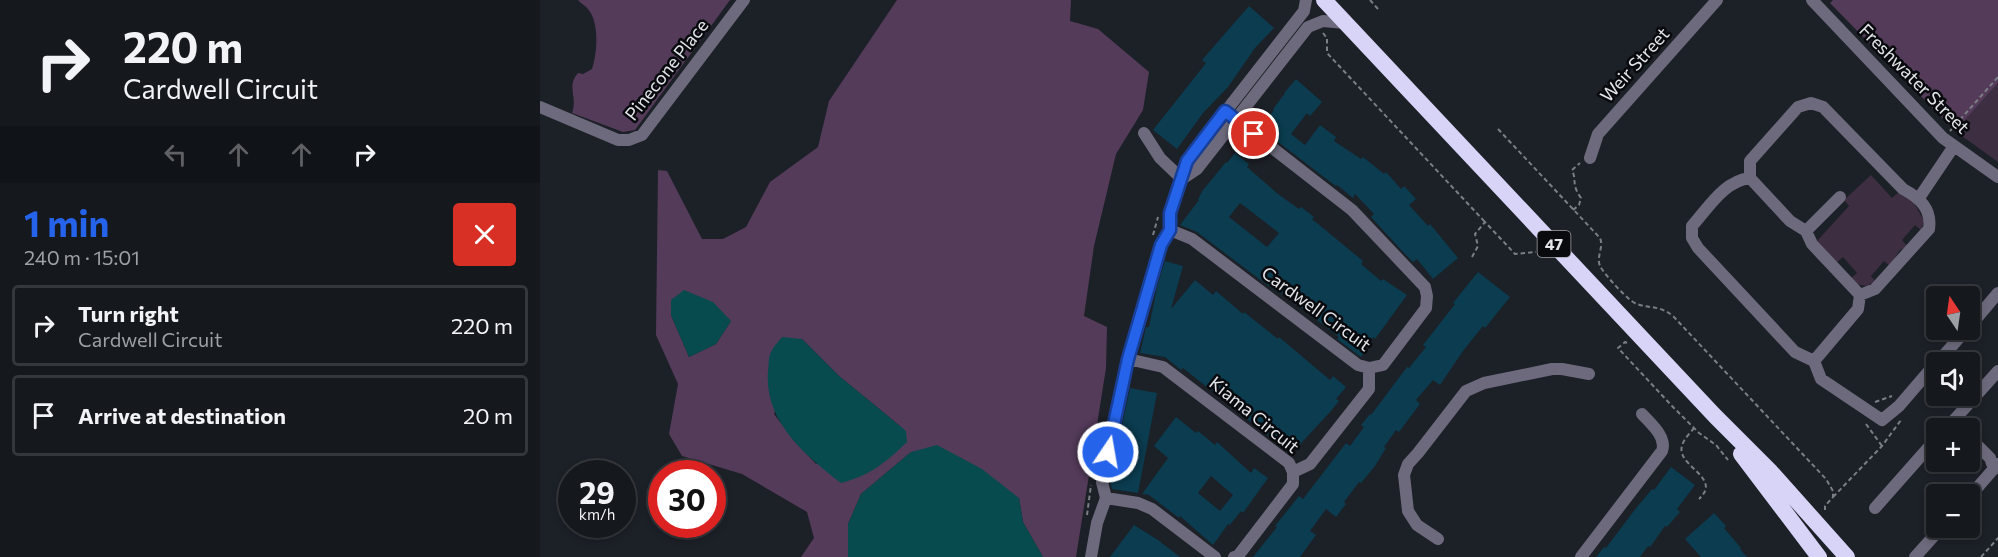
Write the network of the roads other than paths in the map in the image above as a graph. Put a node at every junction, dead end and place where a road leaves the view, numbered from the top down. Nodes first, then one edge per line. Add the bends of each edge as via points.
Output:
1 (744, 0) edge
2 (1306, 0) edge
3 (1324, 0) edge
4 (1339, 0) edge
5 (1717, 0) edge
6 (1812, 0) edge
7 (1345, 23) junction
8 (1393, 73) junction
9 (540, 107) edge
10 (1225, 111) junction
11 (1236, 119) junction
12 (1144, 133) dead end
13 (1954, 146) junction
14 (1590, 158) road end
15 (1750, 177) junction
16 (1998, 177) edge
17 (1182, 179) junction
18 (1840, 197) dead end
19 (1919, 198) junction
20 (1170, 230) junction
21 (1806, 231) junction
22 (1998, 293) edge
23 (1860, 295) junction
24 (1980, 314) edge
25 (1957, 340) edge
26 (1947, 352) edge
27 (1128, 359) junction
28 (1814, 361) junction
29 (1369, 369) junction
30 (1998, 371) edge
31 (1589, 374) dead end
32 (1926, 375) edge
33 (1642, 414) dead end
34 (1714, 416) junction
35 (1960, 418) edge
36 (1980, 448) edge
37 (1926, 450) edge
38 (1996, 467) edge
39 (1293, 472) junction
40 (1980, 485) edge
41 (1106, 498) junction
42 (1875, 507) dead end
43 (1932, 538) edge
44 (1438, 539) dead end
45 (1091, 557) edge
46 (1215, 557) edge
47 (1234, 557) edge
48 (1581, 557) edge
49 (1819, 557) edge
50 (1847, 557) edge
51 (1915, 557) edge

1 - 9 street, Pinecone Place via 642,135 618,140
2 - 10 street via 1304,12
3 - 7 highway, 47
4 - 8 highway, 47
5 - 14 street, Weir Street via 1598,134
6 - 13 street, Freshwater Street
7 - 8 highway, 47
7 - 11 street via 1323,21 1308,27
8 - 34 highway, 47
10 - 11 street, Cardwell Circuit
10 - 17 street via 1187,161
11 - 17 street via 1197,169
11 - 29 street, Cardwell Circuit via 1352,210 1425,287 1426,308 1383,365
12 - 17 street via 1160,158
13 - 16 street, Freshwater Street
13 - 19 street
15 - 19 street via 1750,161 1798,107 1811,103 1823,107 1903,189
15 - 21 street via 1790,221
15 - 28 street via 1728,185 1692,226 1692,238 1795,352
17 - 20 street via 1170,213
18 - 21 street
19 - 23 street via 1930,219 1929,230 1875,289
20 - 27 street via 1161,245
20 - 29 street, Cardwell Circuit via 1192,239 1358,365
21 - 23 street via 1812,244
22 - 24 street
23 - 28 street via 1858,309
25 - 26 street
27 - 39 street, Kiama Circuit via 1163,367 1289,463
27 - 41 street via 1103,475
28 - 32 street via 1821,379 1882,420
29 - 39 street via 1369,389 1310,464
30 - 35 street
31 - 44 street via 1552,369 1484,383 1466,391 1408,464 1404,475 1408,511 1417,525
33 - 48 street via 1661,437 1662,451
34 - 49 highway, 47
34 - 50 highway, 47 via 1771,472
36 - 38 street
37 - 42 street
38 - 40 street
39 - 47 street, Kiama Circuit via 1293,484
41 - 45 street
41 - 46 street via 1152,509
43 - 51 street

